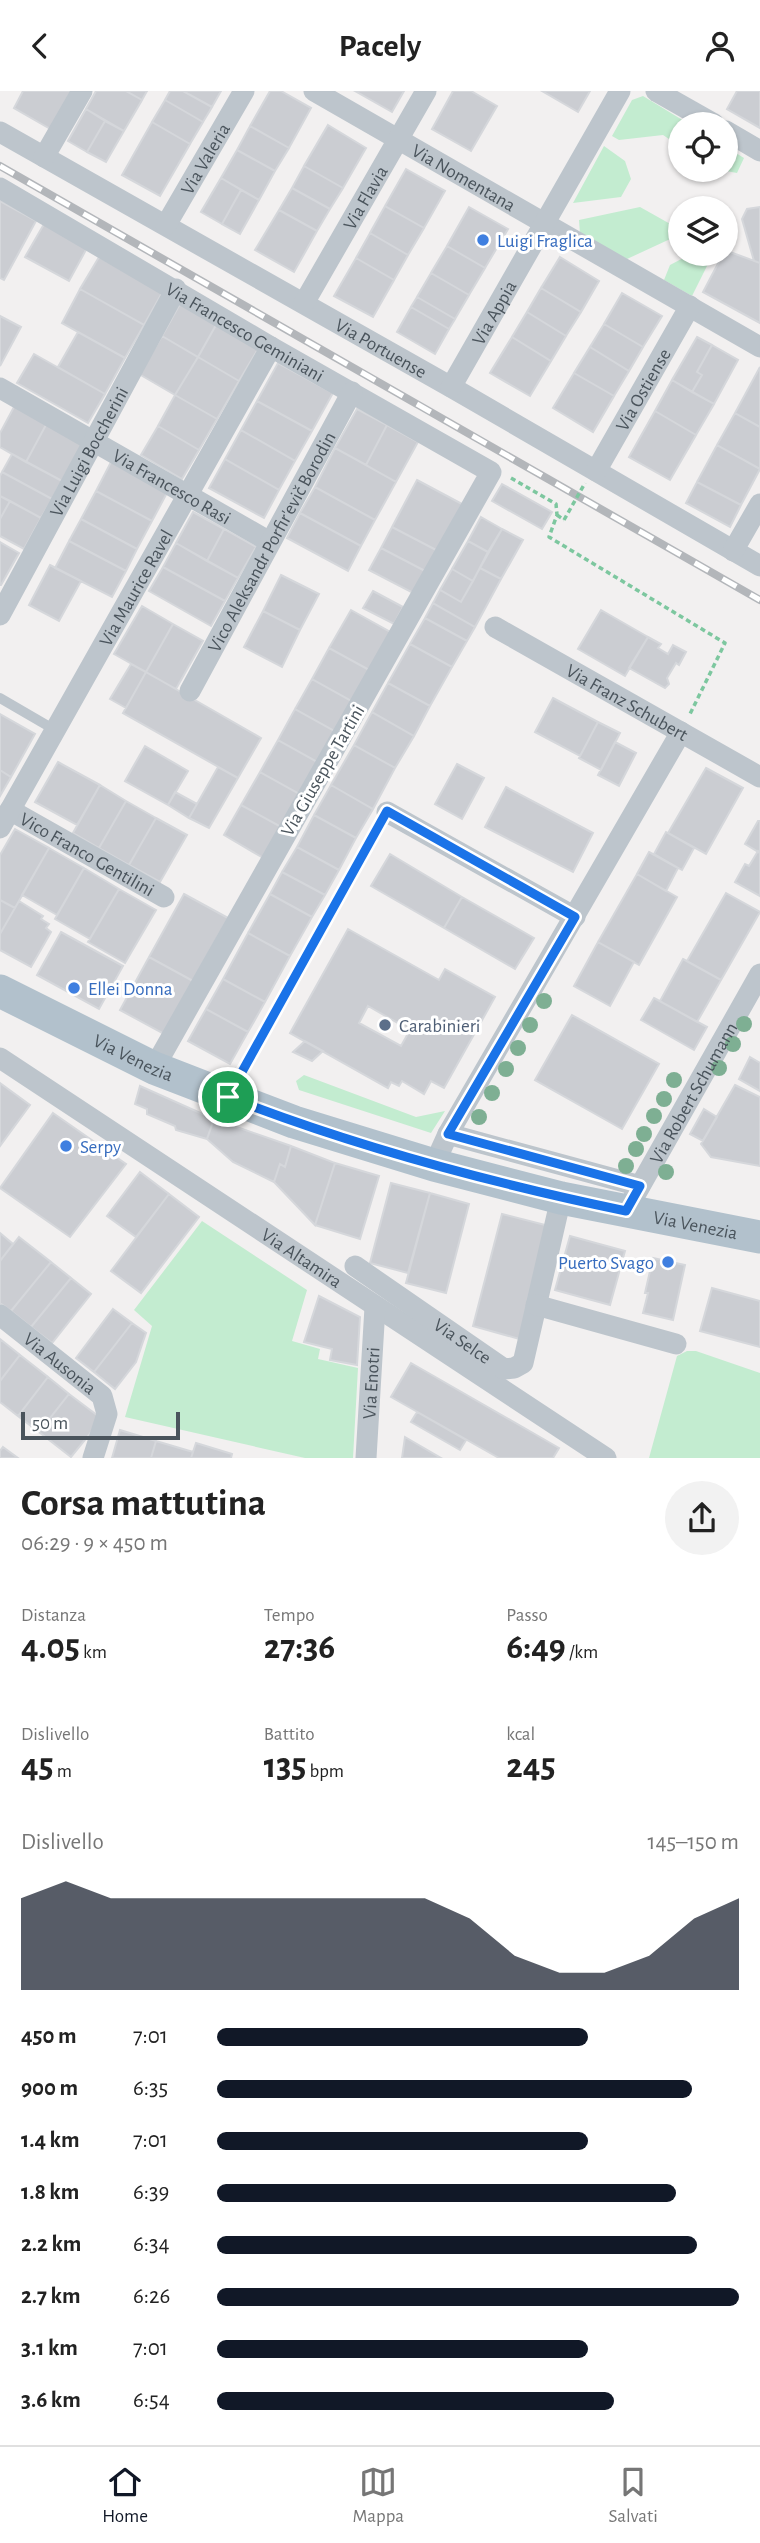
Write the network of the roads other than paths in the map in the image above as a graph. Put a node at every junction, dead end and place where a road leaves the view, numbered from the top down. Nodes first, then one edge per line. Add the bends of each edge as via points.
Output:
1 (82, 91) edge
2 (244, 91) edge
3 (314, 91) edge
4 (426, 91) edge
5 (620, 91) edge
6 (656, 91) edge
7 (693, 112) edge
8 (0, 132) edge
9 (738, 138) edge
10 (398, 139) junction
11 (760, 151) edge
12 (44, 157) junction
13 (0, 188) edge
14 (544, 223) junction
15 (166, 225) junction
16 (176, 289) junction
17 (304, 303) junction
18 (690, 306) junction
19 (271, 347) junction
20 (760, 347) edge
21 (451, 387) junction
22 (0, 389) edge
23 (352, 392) junction
24 (93, 441) junction
25 (491, 472) joint
26 (591, 477) junction
27 (188, 493) junction
28 (760, 504) edge
29 (270, 542) junction
30 (733, 551) junction
31 (760, 566) edge
32 (0, 615) edge
33 (495, 627) dead end
34 (190, 691) dead end
35 (0, 698) edge
36 (55, 730) junction
37 (681, 732) junction
38 (760, 777) edge
39 (387, 811) road end
40 (5, 819) edge
41 (164, 897) dead end
42 (575, 917) junction
43 (760, 974) edge
44 (0, 991) edge
45 (0, 1058) edge
46 (154, 1068) junction
47 (448, 1134) junction
48 (434, 1165) junction
49 (561, 1198) junction
50 (633, 1198) junction
51 (757, 1239) edge
52 (355, 1266) dead end
53 (536, 1305) junction
54 (375, 1307) junction
55 (0, 1315) edge
56 (676, 1344) dead end
57 (578, 1450) edge
58 (93, 1458) edge
59 (366, 1458) edge
60 (606, 1458) edge

1 - 12 street
2 - 15 street, Via Valeria
3 - 10 street, Via Nomentana
4 - 10 street, Via Flavia
5 - 14 street, Via Appia
6 - 7 street
8 - 12 street, Via Portuense
9 - 11 street
10 - 14 street, Via Nomentana
10 - 17 street, Via Flavia
12 - 15 street, Via Portuense
13 - 16 street, Via Francesco Geminiani
14 - 18 street, Via Nomentana
14 - 21 street, Via Appia
15 - 17 street, Via Portuense
16 - 19 street, Via Francesco Geminiani
16 - 24 street, Via Luigi Boccherini
17 - 21 street, Via Portuense
18 - 20 street, Via Nomentana
18 - 26 street, Via Ostiense
19 - 23 street, Via Francesco Geminiani
19 - 27 street, Via Maurice Ravel
21 - 26 street, Via Portuense
22 - 24 street, Via Francesco Rasi
23 - 25 street, Via Francesco Geminiani
23 - 29 street, Vico Aleksandr Porfir'evič Borodin
24 - 27 street, Via Francesco Rasi
24 - 32 street, Via Luigi Boccherini
25 - 46 street, Via Giuseppe Tartini
26 - 30 street, Via Portuense
27 - 29 street, Via Francesco Rasi
27 - 36 street, Via Maurice Ravel
28 - 30 street
29 - 34 street, Vico Aleksandr Porfir'evič Borodin
30 - 31 street, Via Portuense
33 - 37 street, Via Franz Schubert
35 - 36 lane
36 - 40 street, Via Maurice Ravel
37 - 38 street, Via Franz Schubert
37 - 42 street
39 - 42 street
40 - 41 street, Vico Franco Gentilini
42 - 47 street
43 - 50 street, Via Robert Schumann
44 - 46 main road, Via Venezia
45 - 54 street, Via Altamira
46 - 48 main road, Via Venezia via 294,1122
47 - 48 street
47 - 50 street
48 - 49 main road, Via Venezia
49 - 50 main road, Via Venezia
49 - 53 street, Via Selce
50 - 51 main road, Via Venezia
52 - 53 street, Via Selce via 504,1369 523,1363
53 - 56 street
54 - 57 street, Via Altamira
54 - 59 street, Via Enotri
55 - 58 street, Via Ausonia via 102,1396 107,1414
57 - 60 street, Via Altamira

